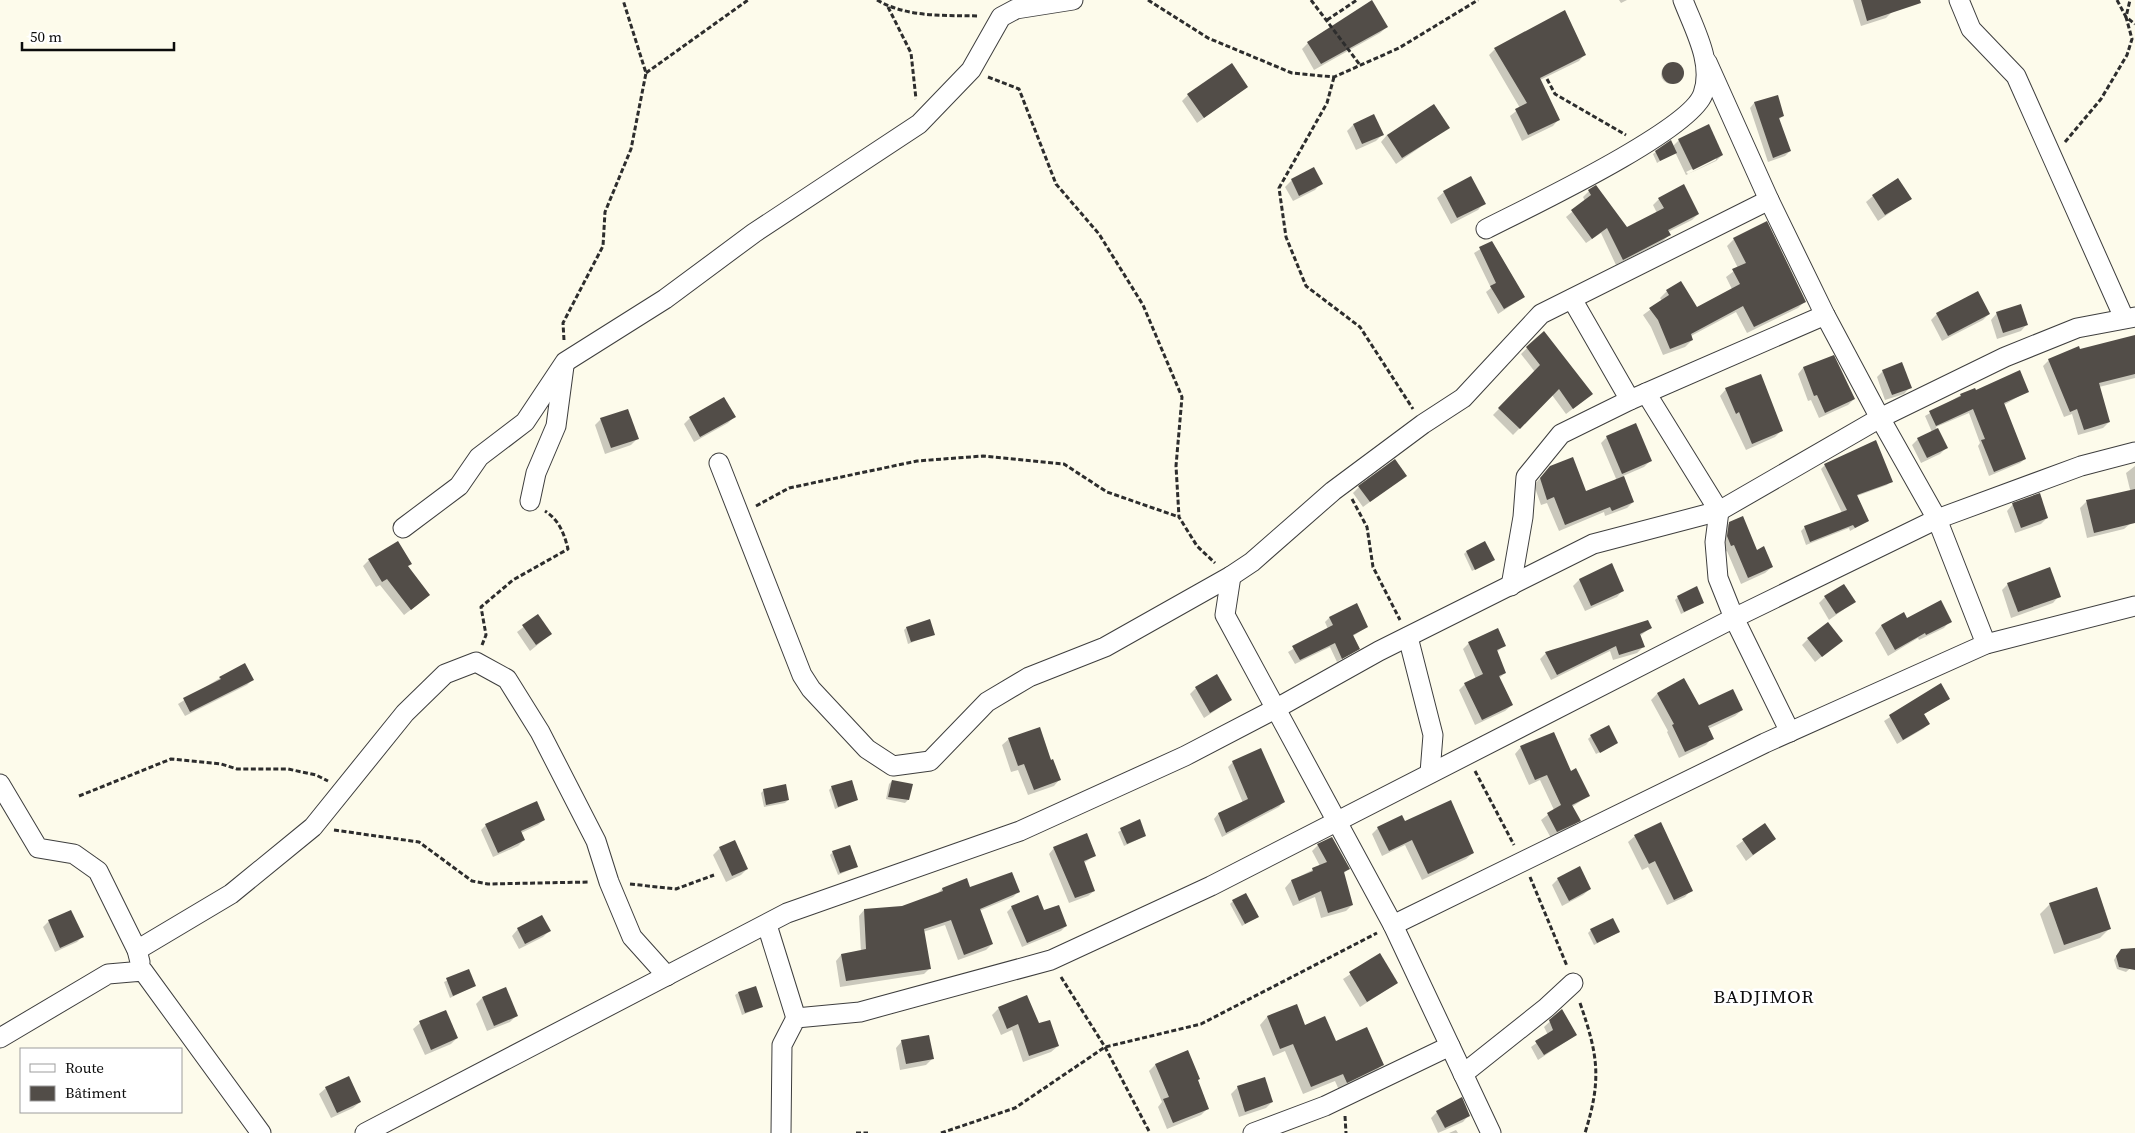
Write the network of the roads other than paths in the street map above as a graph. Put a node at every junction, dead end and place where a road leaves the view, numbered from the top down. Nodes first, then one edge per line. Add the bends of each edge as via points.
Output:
1 (1073, 0) edge
2 (1683, 0) edge
3 (1960, 0) edge
4 (1707, 62) junction
5 (1769, 200) junction
6 (1486, 230) dead end
7 (1572, 299) junction
8 (1825, 315) junction
9 (2129, 317) edge
10 (565, 362) junction
11 (1638, 396) junction
12 (1880, 418) junction
13 (2135, 452) edge
14 (719, 464) dead end
15 (530, 501) road end
16 (1719, 511) junction
17 (1937, 519) junction
18 (403, 528) dead end
19 (1231, 576) junction
20 (1511, 586) junction
21 (2135, 606) edge
22 (1734, 618) junction
23 (1408, 636) junction
24 (1986, 644) junction
25 (1277, 708) junction
26 (1790, 732) junction
27 (1430, 773) junction
28 (0, 784) edge
29 (1338, 821) junction
30 (1393, 924) junction
31 (767, 925) junction
32 (137, 950) junction
33 (143, 972) junction
34 (667, 976) junction
35 (1573, 983) road end
36 (796, 1018) junction
37 (0, 1038) edge
38 (1450, 1046) junction
39 (1463, 1074) junction
40 (261, 1133) edge
41 (365, 1133) edge
42 (781, 1133) edge
43 (1253, 1133) edge
44 (1491, 1133) edge

1 - 10 street via 1016,9 1001,17 971,70 919,124 754,233 665,300
2 - 4 street
3 - 9 street via 1971,29 2016,76
4 - 5 street
4 - 6 street via 1703,95 1677,124
5 - 7 street
5 - 8 street
7 - 11 street
7 - 19 street via 1540,314 1463,398 1343,483 1252,562
8 - 11 street
8 - 12 street
9 - 12 street via 2077,328 2005,357
10 - 15 street via 556,426 536,473
10 - 18 street via 525,422 479,457 458,486
11 - 16 street
11 - 20 street via 1561,434 1526,477
12 - 16 street
12 - 17 street
13 - 17 street via 2081,466
14 - 19 street via 802,675 866,749 893,766 930,760 987,702 1029,677 1105,647
16 - 20 street via 1593,544
16 - 22 street via 1715,542 1718,578
17 - 22 street
17 - 24 street
19 - 25 street via 1225,615
20 - 23 street
21 - 24 street
22 - 26 street
22 - 27 street
23 - 25 street
23 - 27 street via 1433,735
24 - 26 street
25 - 29 street
25 - 31 street via 1185,756 1020,831 787,912
26 - 30 street
27 - 29 street
28 - 32 street via 38,848 74,854 98,871
29 - 30 street
29 - 36 street via 1211,886 1051,960 860,1012
30 - 38 street
31 - 34 street
31 - 36 street
32 - 33 street
32 - 34 street via 231,894 313,827 405,713 445,674 476,662 507,679 540,732 596,841 632,937
33 - 37 street via 108,974
33 - 40 street
34 - 41 street
35 - 39 street
36 - 42 street via 782,1045
38 - 39 street
38 - 43 street via 1325,1106
39 - 44 street

